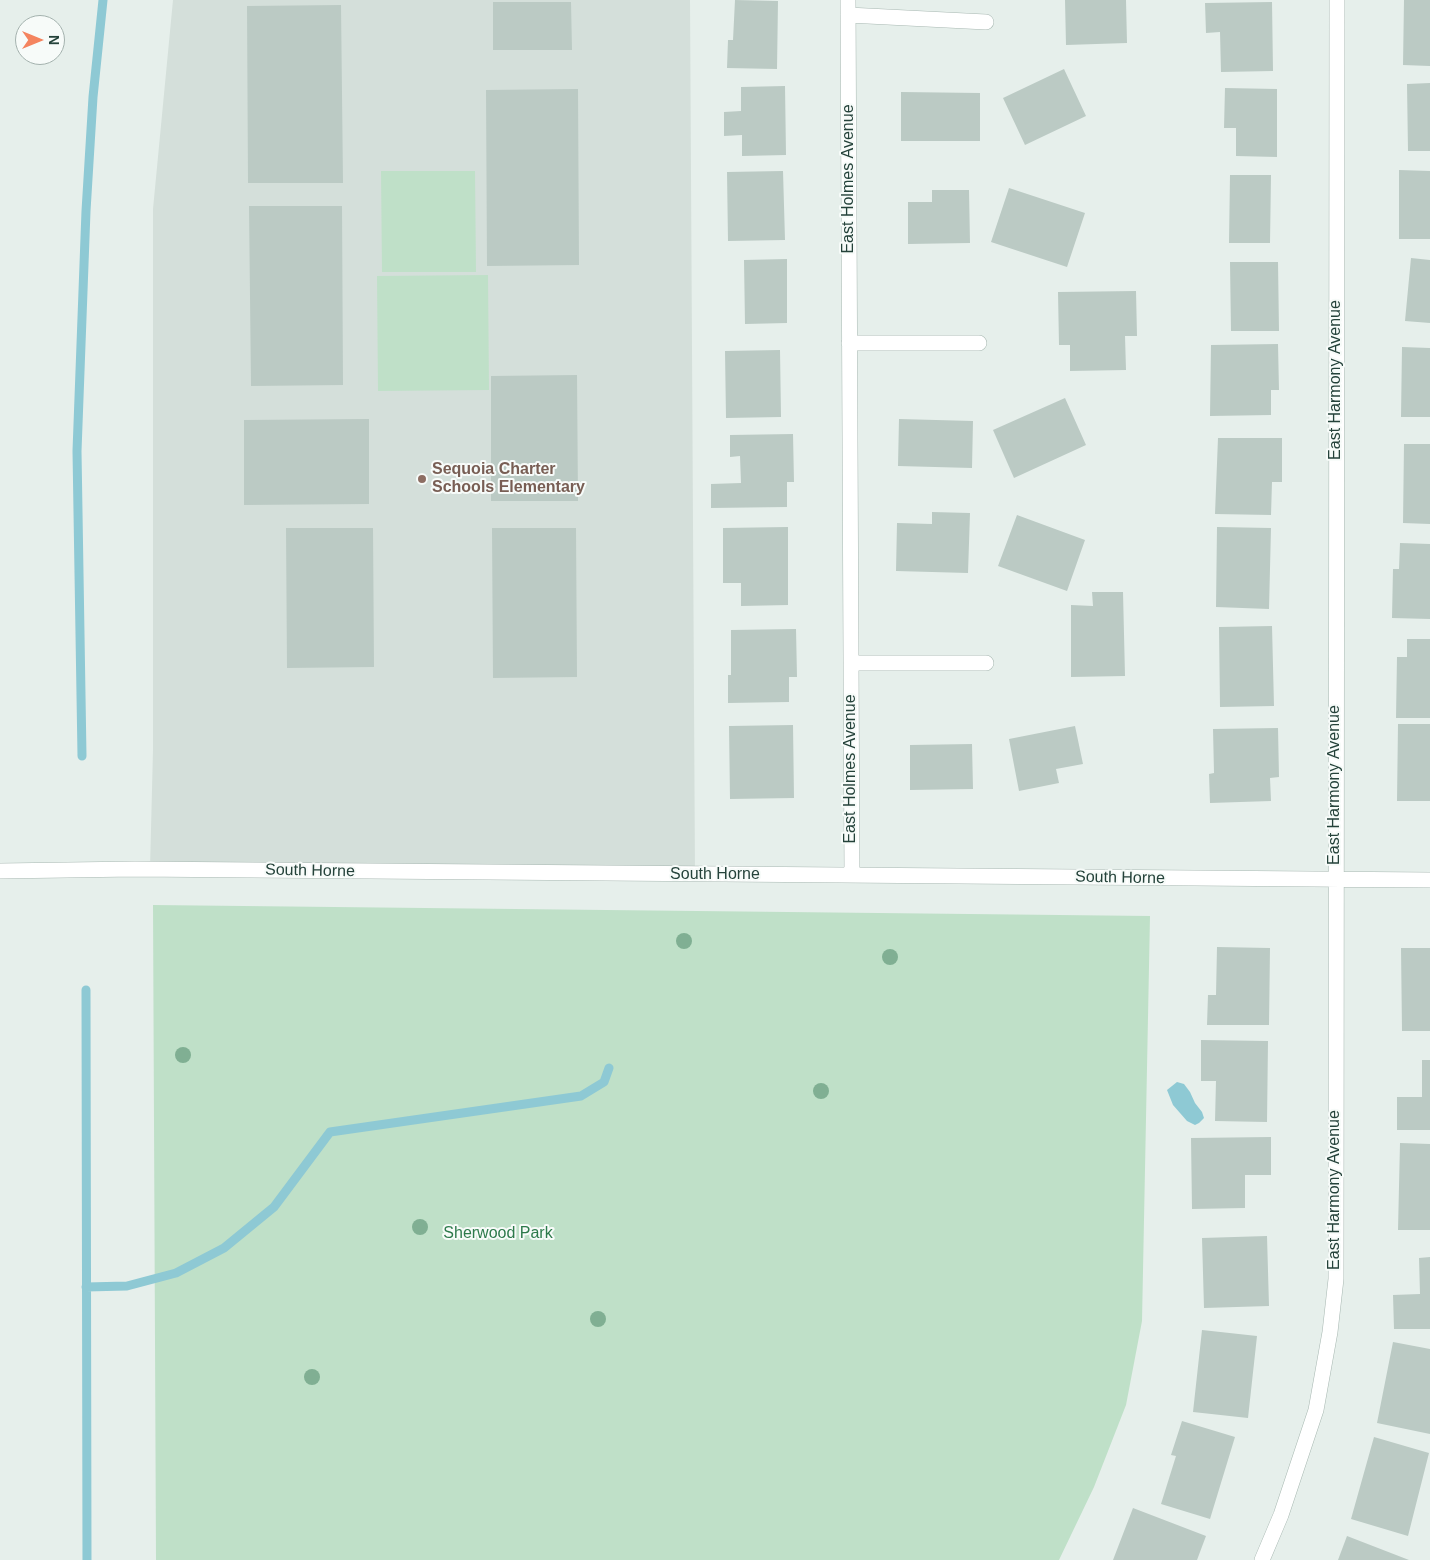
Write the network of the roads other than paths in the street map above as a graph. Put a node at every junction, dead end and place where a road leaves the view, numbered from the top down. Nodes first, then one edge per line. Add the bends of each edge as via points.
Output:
1 (1338, 0) edge
2 (848, 7) edge
3 (986, 22) dead end
4 (849, 343) junction
5 (979, 343) dead end
6 (851, 663) junction
7 (986, 663) dead end
8 (1, 871) edge
9 (852, 875) junction
10 (1335, 878) junction
11 (1430, 880) edge
12 (1262, 1560) edge

1 - 10 street, East Harmony Avenue
2 - 3 street, East Holmes Avenue
2 - 4 street, East Holmes Avenue
4 - 5 street
4 - 6 street, East Holmes Avenue
6 - 7 street
6 - 9 street, East Holmes Avenue
8 - 9 street, South Horne via 135,869
9 - 10 street, South Horne
10 - 11 street, South Horne
10 - 12 street, East Harmony Avenue via 1336,1279 1316,1410 1281,1515

